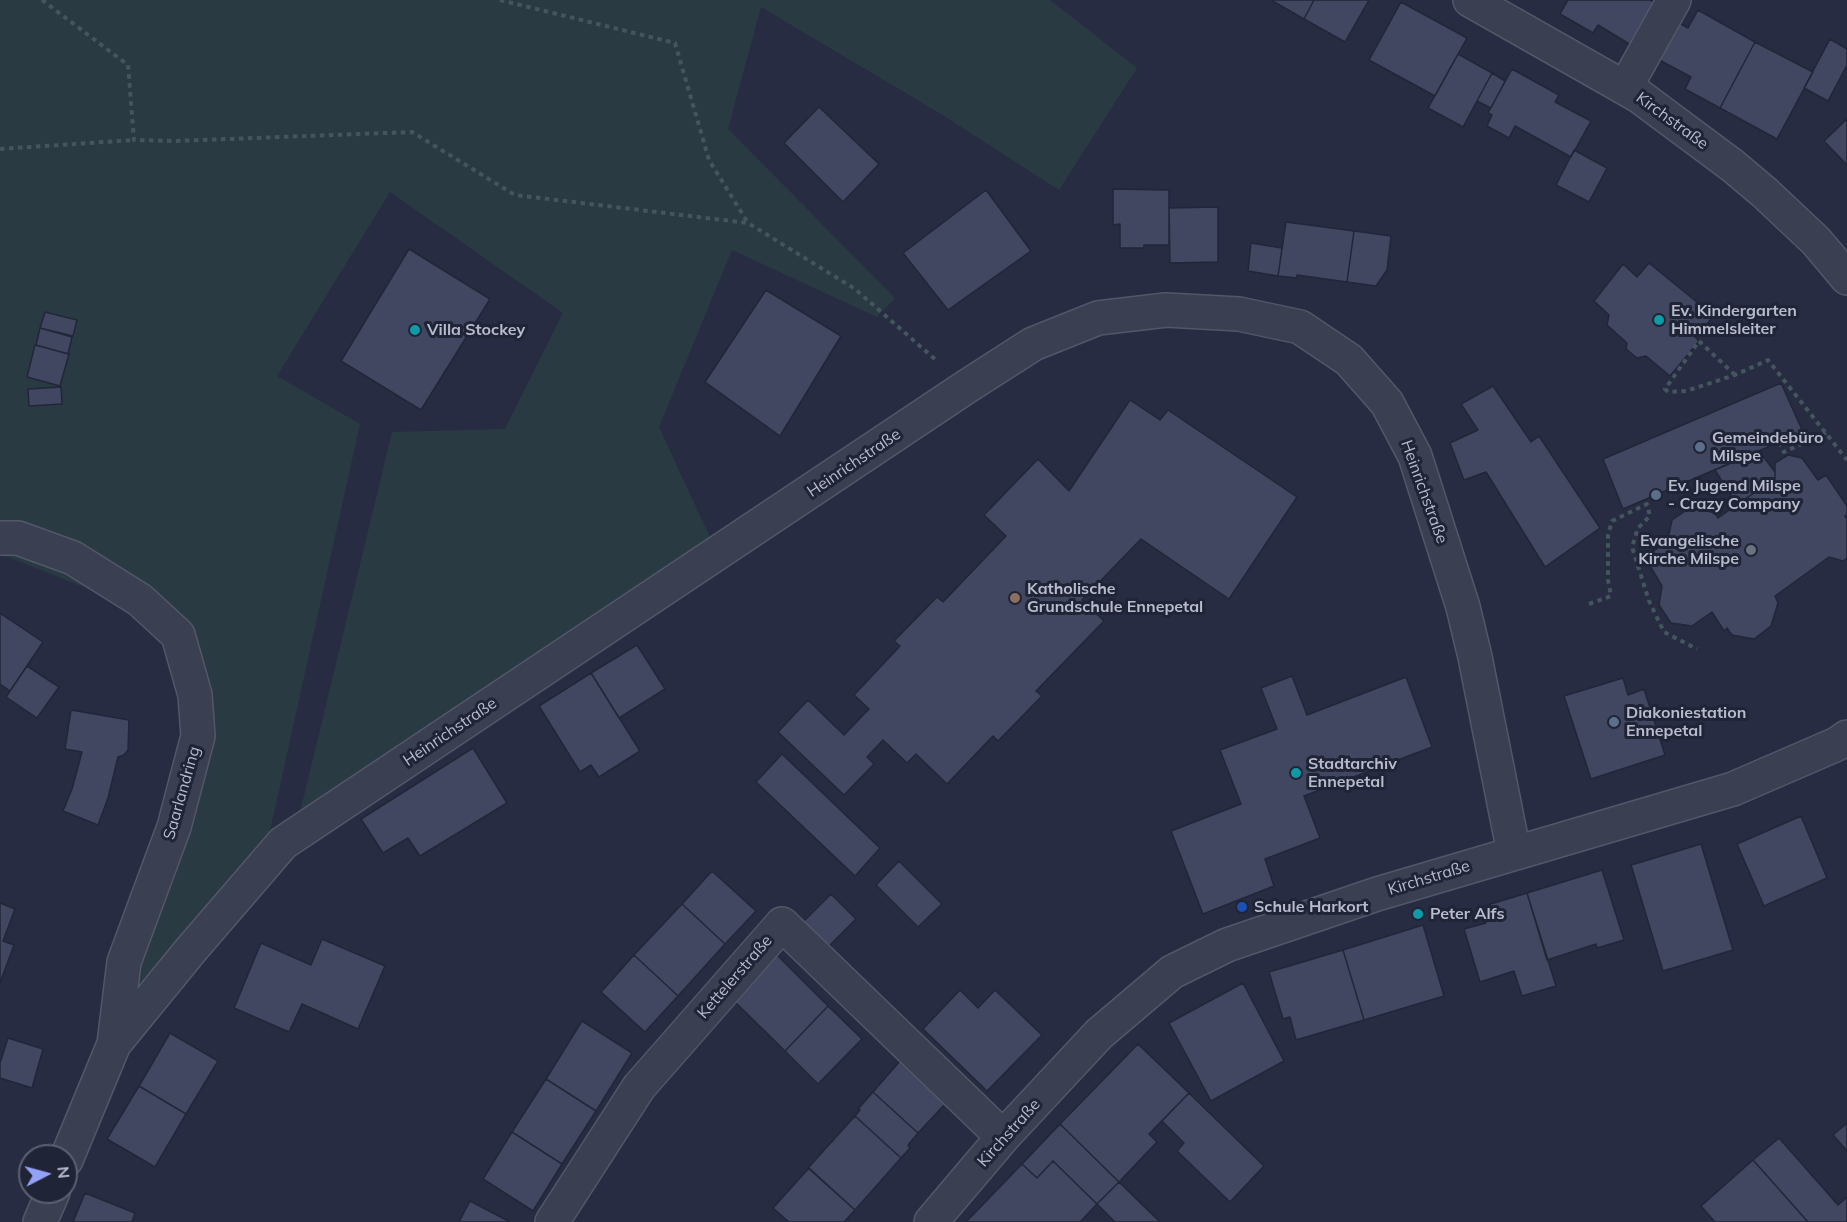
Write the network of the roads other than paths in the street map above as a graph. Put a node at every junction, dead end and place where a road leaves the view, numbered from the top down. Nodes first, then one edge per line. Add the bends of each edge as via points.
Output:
1 (1470, 0) edge
2 (1674, 0) edge
3 (1625, 88) junction
4 (1847, 278) edge
5 (0, 538) edge
6 (1847, 737) edge
7 (1514, 853) junction
8 (114, 1044) junction
9 (1003, 1137) junction
10 (73, 1144) edge
11 (48, 1204) edge
12 (40, 1222) edge
13 (552, 1222) edge
14 (931, 1222) edge

1 - 3 street, Kirchstraße
2 - 3 street
3 - 4 street, Kirchstraße via 1765,193
5 - 8 street, Saarlandring via 18,538 73,558 140,600 178,635 195,695 198,736 174,827 124,962
6 - 7 street, Kirchstraße via 1733,789
7 - 8 street, Heinrichstraße via 1463,607 1415,456 1387,402 1348,360 1300,327 1239,314 1166,310 1098,318 1033,345 966,387 283,843
7 - 9 street, Kirchstraße via 1276,927 1172,972 1099,1034
8 - 10 street, Heinrichstraße
9 - 13 street, Kettelerstraße via 782,924 639,1087
9 - 14 street, Kirchstraße
11 - 12 street

